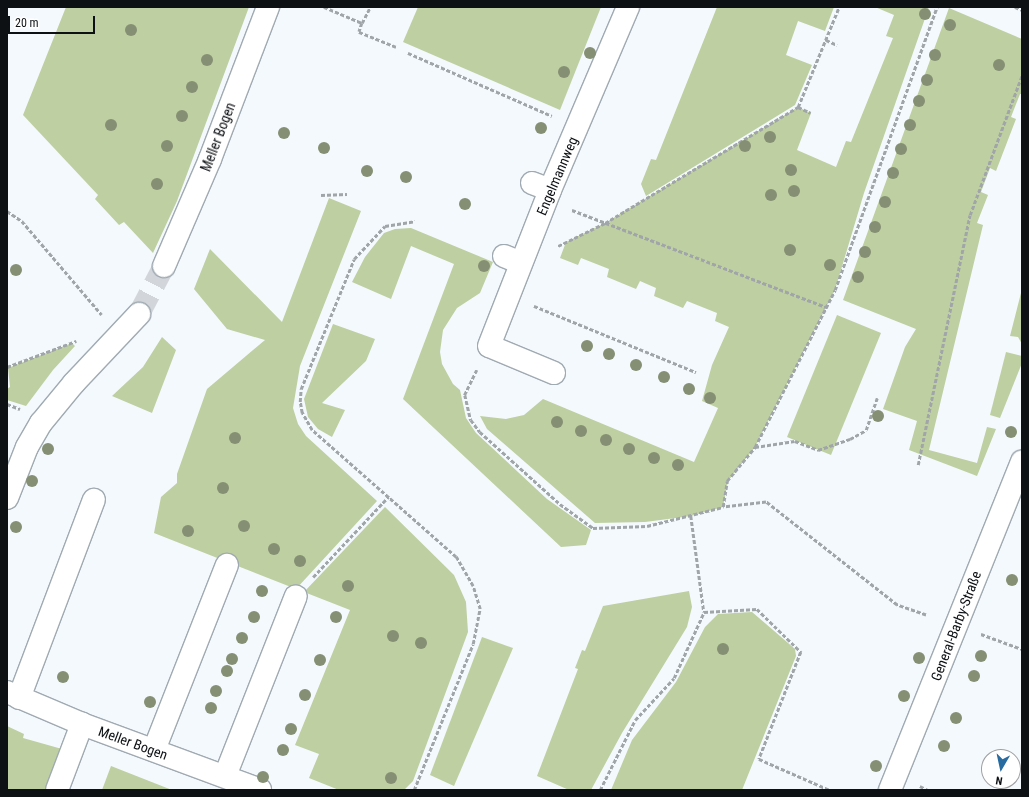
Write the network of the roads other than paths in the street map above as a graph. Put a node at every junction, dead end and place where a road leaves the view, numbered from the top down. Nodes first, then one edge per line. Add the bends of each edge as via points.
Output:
1 (268, 7) edge
2 (628, 7) edge
3 (164, 266) tunnel mouth
4 (139, 314) tunnel mouth
5 (554, 373) dead end
6 (1022, 461) edge
7 (9, 484) edge
8 (94, 500) dead end
9 (227, 565) dead end
10 (296, 596) road end
11 (13, 695) edge
12 (82, 724) junction
13 (154, 750) junction
14 (225, 776) junction
15 (57, 790) edge
16 (260, 790) edge
17 (890, 790) edge

1 - 3 street, Meller Bogen via 210,159
2 - 5 street, Engelmannweg via 578,127 541,187 512,260 489,346
4 - 7 street via 74,383 41,423
6 - 17 street, General-Barby-Straße
8 - 11 street
9 - 13 street
10 - 14 street
11 - 12 street, Meller Bogen
12 - 13 street, Meller Bogen
12 - 15 street
13 - 14 street, Meller Bogen
14 - 16 street, Meller Bogen

